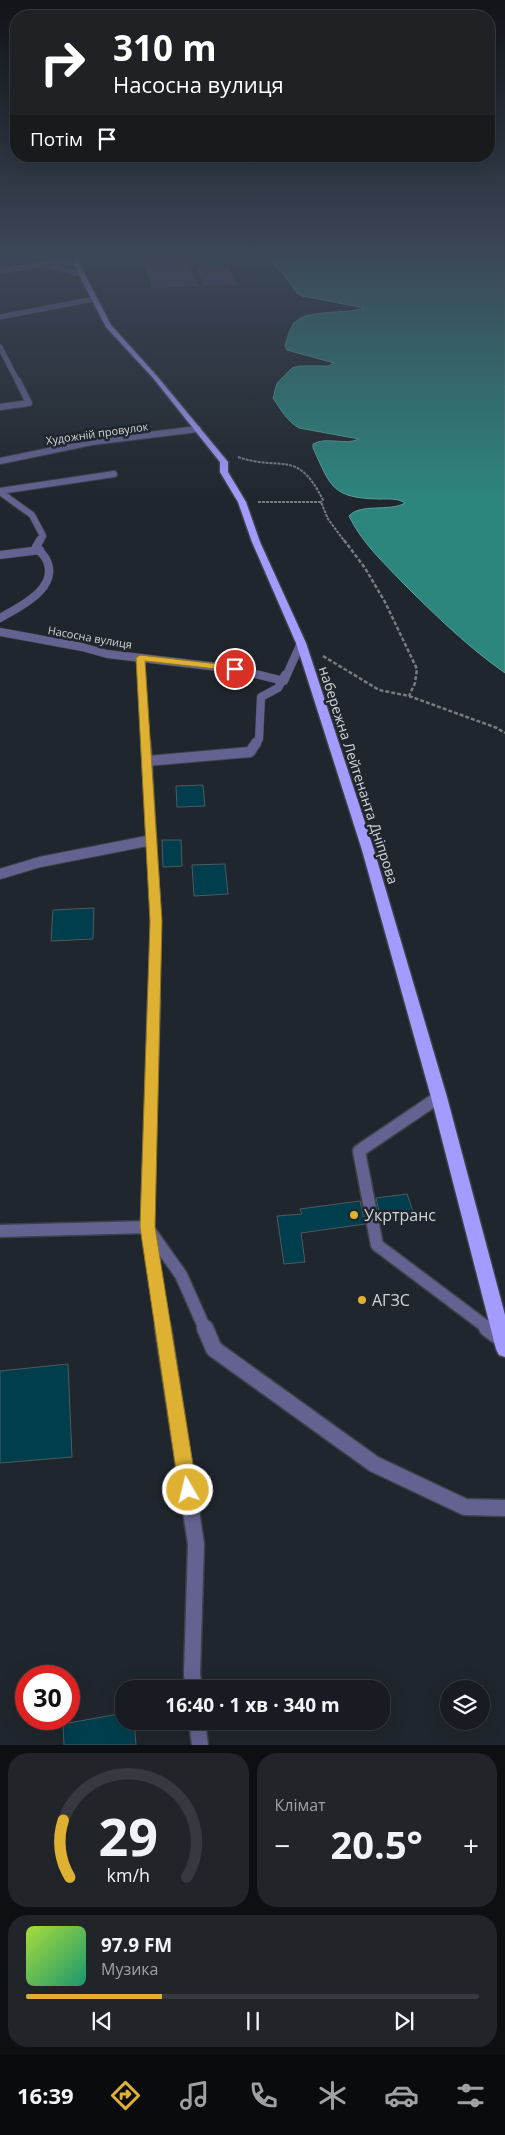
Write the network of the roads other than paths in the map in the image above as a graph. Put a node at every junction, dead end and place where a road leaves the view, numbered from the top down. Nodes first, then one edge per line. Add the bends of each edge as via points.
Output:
1 (119, 338) edge
2 (0, 348) edge
3 (0, 407) edge
4 (198, 429) junction
5 (0, 460) edge
6 (114, 474) dead end
7 (0, 492) edge
8 (40, 550) junction
9 (0, 555) edge
10 (0, 618) edge
11 (0, 632) edge
12 (301, 643) junction
13 (140, 658) junction
14 (147, 761) junction
15 (152, 840) junction
16 (0, 874) edge
17 (439, 1097) junction
18 (147, 1227) junction
19 (0, 1231) edge
20 (504, 1344) edge
21 (505, 1508) edge
22 (193, 1680) edge
23 (198, 1730) edge
24 (200, 1745) edge

1 - 4 main road, набережна Лейтенанта Дніпрова
2 - 3 street via 29,403
4 - 5 street, Художній провулок via 82,443
4 - 12 main road, набережна Лейтенанта Дніпрова via 224,462 224,472 242,502 256,542
6 - 7 street
7 - 8 street via 29,511 40,523 43,536 36,547
8 - 9 street
8 - 10 street via 47,558 51,572 48,582 34,597
11 - 13 street, Насосна вулиця
12 - 13 street, Насосна вулиця via 284,681 235,669
12 - 14 street via 278,688 261,697 260,739 250,752
12 - 17 main road, набережна Лейтенанта Дніпрова via 368,850
13 - 14 street
14 - 15 street
15 - 16 street via 40,862
15 - 18 street via 156,921
17 - 20 main road, набережна Лейтенанта Дніпрова
17 - 20 street via 359,1151 377,1245
18 - 19 street
18 - 21 street via 181,1275 214,1349 374,1464 465,1507
18 - 22 street via 196,1544
23 - 24 street

